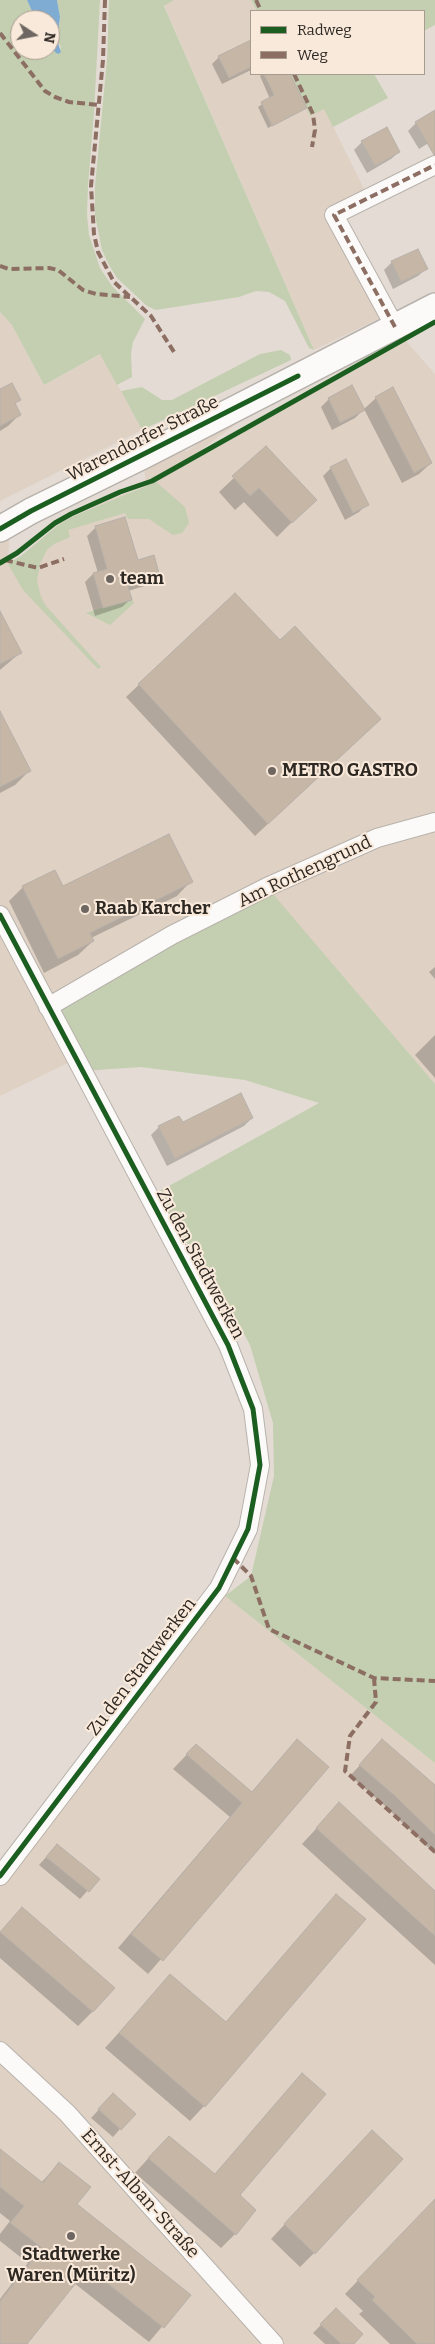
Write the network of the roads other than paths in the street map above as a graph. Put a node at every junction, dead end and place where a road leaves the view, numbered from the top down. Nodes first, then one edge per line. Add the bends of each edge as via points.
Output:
1 (435, 165) edge
2 (435, 306) edge
3 (395, 327) junction
4 (0, 529) edge
5 (435, 822) edge
6 (0, 915) edge
7 (48, 1007) junction
8 (0, 1876) edge
9 (0, 2051) edge
10 (274, 2344) edge

1 - 3 street via 334,216
2 - 3 main road, Warendorfer Straße
3 - 4 main road, Warendorfer Straße via 31,510
5 - 7 street, Am Rothengrund via 377,838 267,888 172,936
6 - 7 street, Zu den Stadtwerken
7 - 8 street, Zu den Stadtwerken via 228,1345 253,1409 260,1465 248,1530 219,1588
9 - 10 street, Ernst-Alban-Straße via 68,2113

